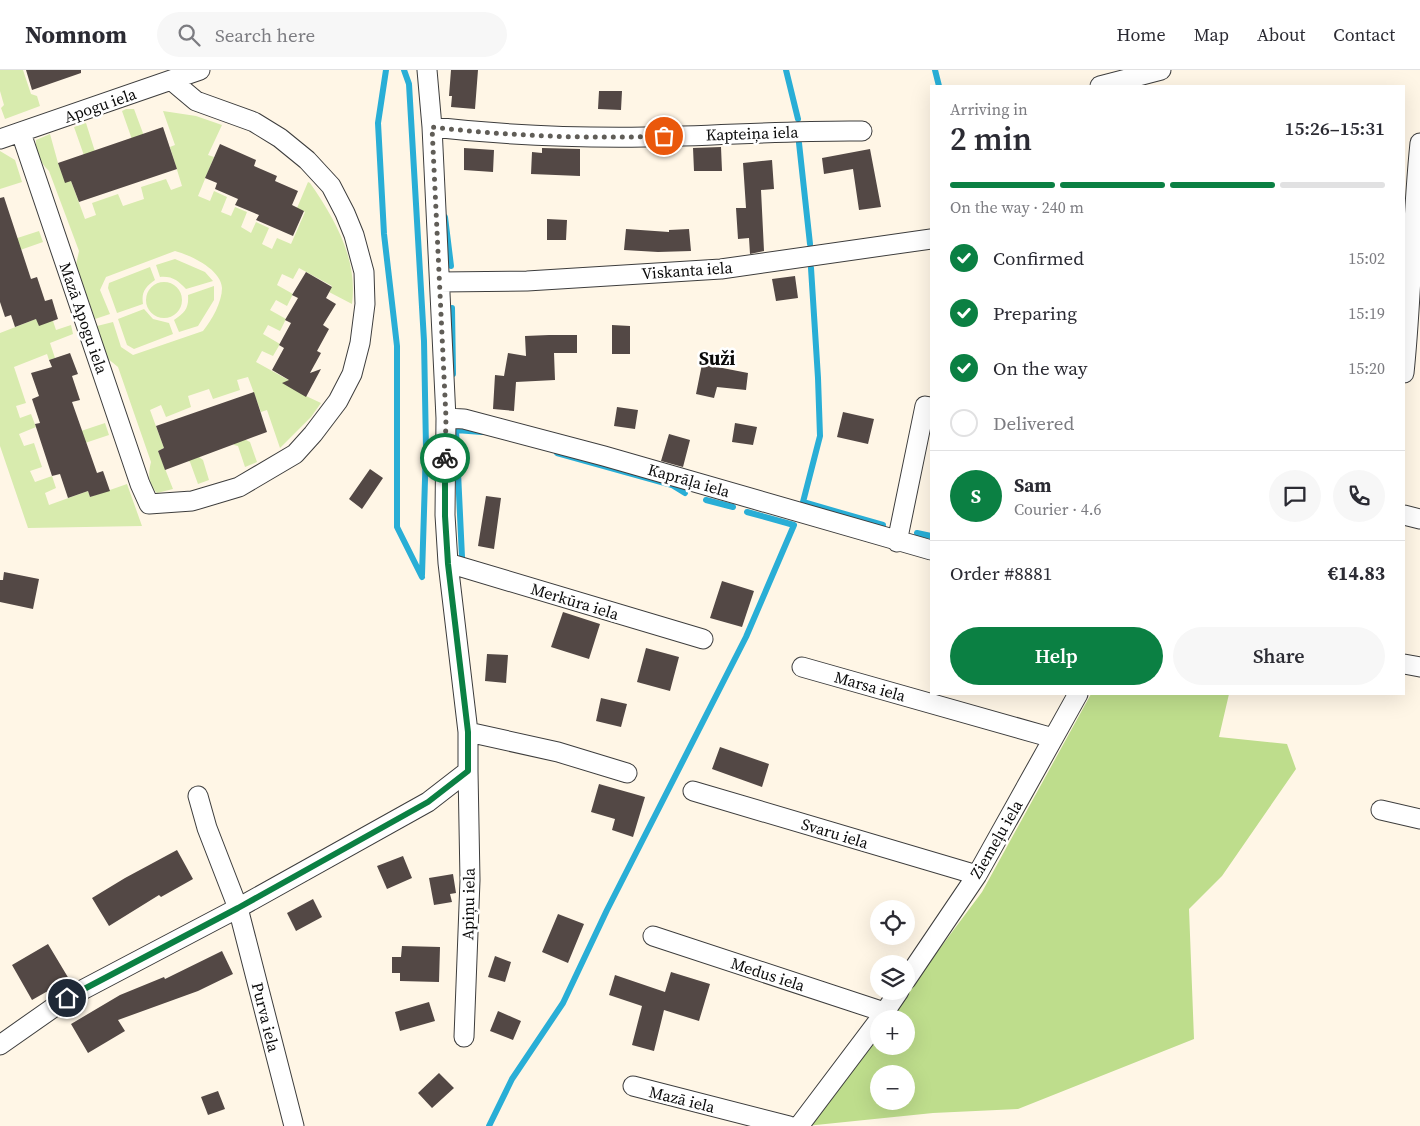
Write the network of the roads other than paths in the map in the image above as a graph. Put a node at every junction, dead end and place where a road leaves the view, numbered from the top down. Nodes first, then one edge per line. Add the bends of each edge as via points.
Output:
1 (200, 70) edge
2 (427, 70) edge
3 (1161, 70) edge
4 (171, 80) junction
5 (1104, 85) edge
6 (432, 127) junction
7 (862, 131) dead end
8 (21, 132) junction
9 (0, 139) edge
10 (1420, 143) edge
11 (1410, 185) edge
12 (930, 239) edge
13 (440, 282) junction
14 (1405, 364) edge
15 (928, 407) edge
16 (446, 418) junction
17 (1405, 515) edge
18 (1420, 519) edge
19 (897, 542) junction
20 (930, 550) edge
21 (448, 564) junction
22 (703, 639) dead end
23 (1405, 664) edge
24 (802, 667) dead end
25 (1420, 667) edge
26 (1077, 695) edge
27 (468, 732) junction
28 (1053, 738) junction
29 (468, 771) junction
30 (627, 773) dead end
31 (693, 791) dead end
32 (198, 796) dead end
33 (1381, 810) dead end
34 (1420, 819) edge
35 (977, 875) junction
36 (238, 908) junction
37 (652, 936) dead end
38 (915, 967) edge
39 (870, 1013) edge
40 (870, 1032) edge
41 (464, 1037) dead end
42 (0, 1044) edge
43 (633, 1086) dead end
44 (294, 1126) edge
45 (789, 1126) edge
46 (799, 1126) edge

1 - 4 street, Apogu iela
2 - 6 street, Apiņu iela
3 - 5 street
4 - 8 street, Apogu iela
4 - 8 street, Mazā Apogu iela via 196,102 254,122 307,160 331,186 345,212 364,272 365,304 360,343 352,374 338,402 295,454 239,487 192,501 149,504
6 - 7 street, Kapteiņa iela via 483,133 645,137
6 - 13 street, Apiņu iela
8 - 9 street, Apogu iela
10 - 11 street
11 - 14 street via 1409,326
12 - 13 street, Viskanta iela via 721,269 528,281
13 - 16 street, Apiņu iela
15 - 19 street
16 - 19 street, Kaprāļa iela via 464,419 604,456
16 - 21 street, Apiņu iela
17 - 18 street
19 - 20 street, Kaprāļa iela
21 - 22 street, Merkūra iela
21 - 27 street, Apiņu iela
23 - 25 street
24 - 28 street, Marsa iela
26 - 28 street, Ziemeļu iela
27 - 29 street, Apiņu iela
27 - 30 street via 558,752
28 - 35 street, Ziemeļu iela
29 - 36 street via 428,802
29 - 41 street, Apiņu iela via 470,880
31 - 35 street, Svaru iela
32 - 36 street
33 - 34 street
35 - 38 street, Ziemeļu iela
36 - 42 street via 67,998
36 - 44 street, Purva iela
37 - 39 street, Medus iela
40 - 46 street
43 - 45 street, Mazā iela

